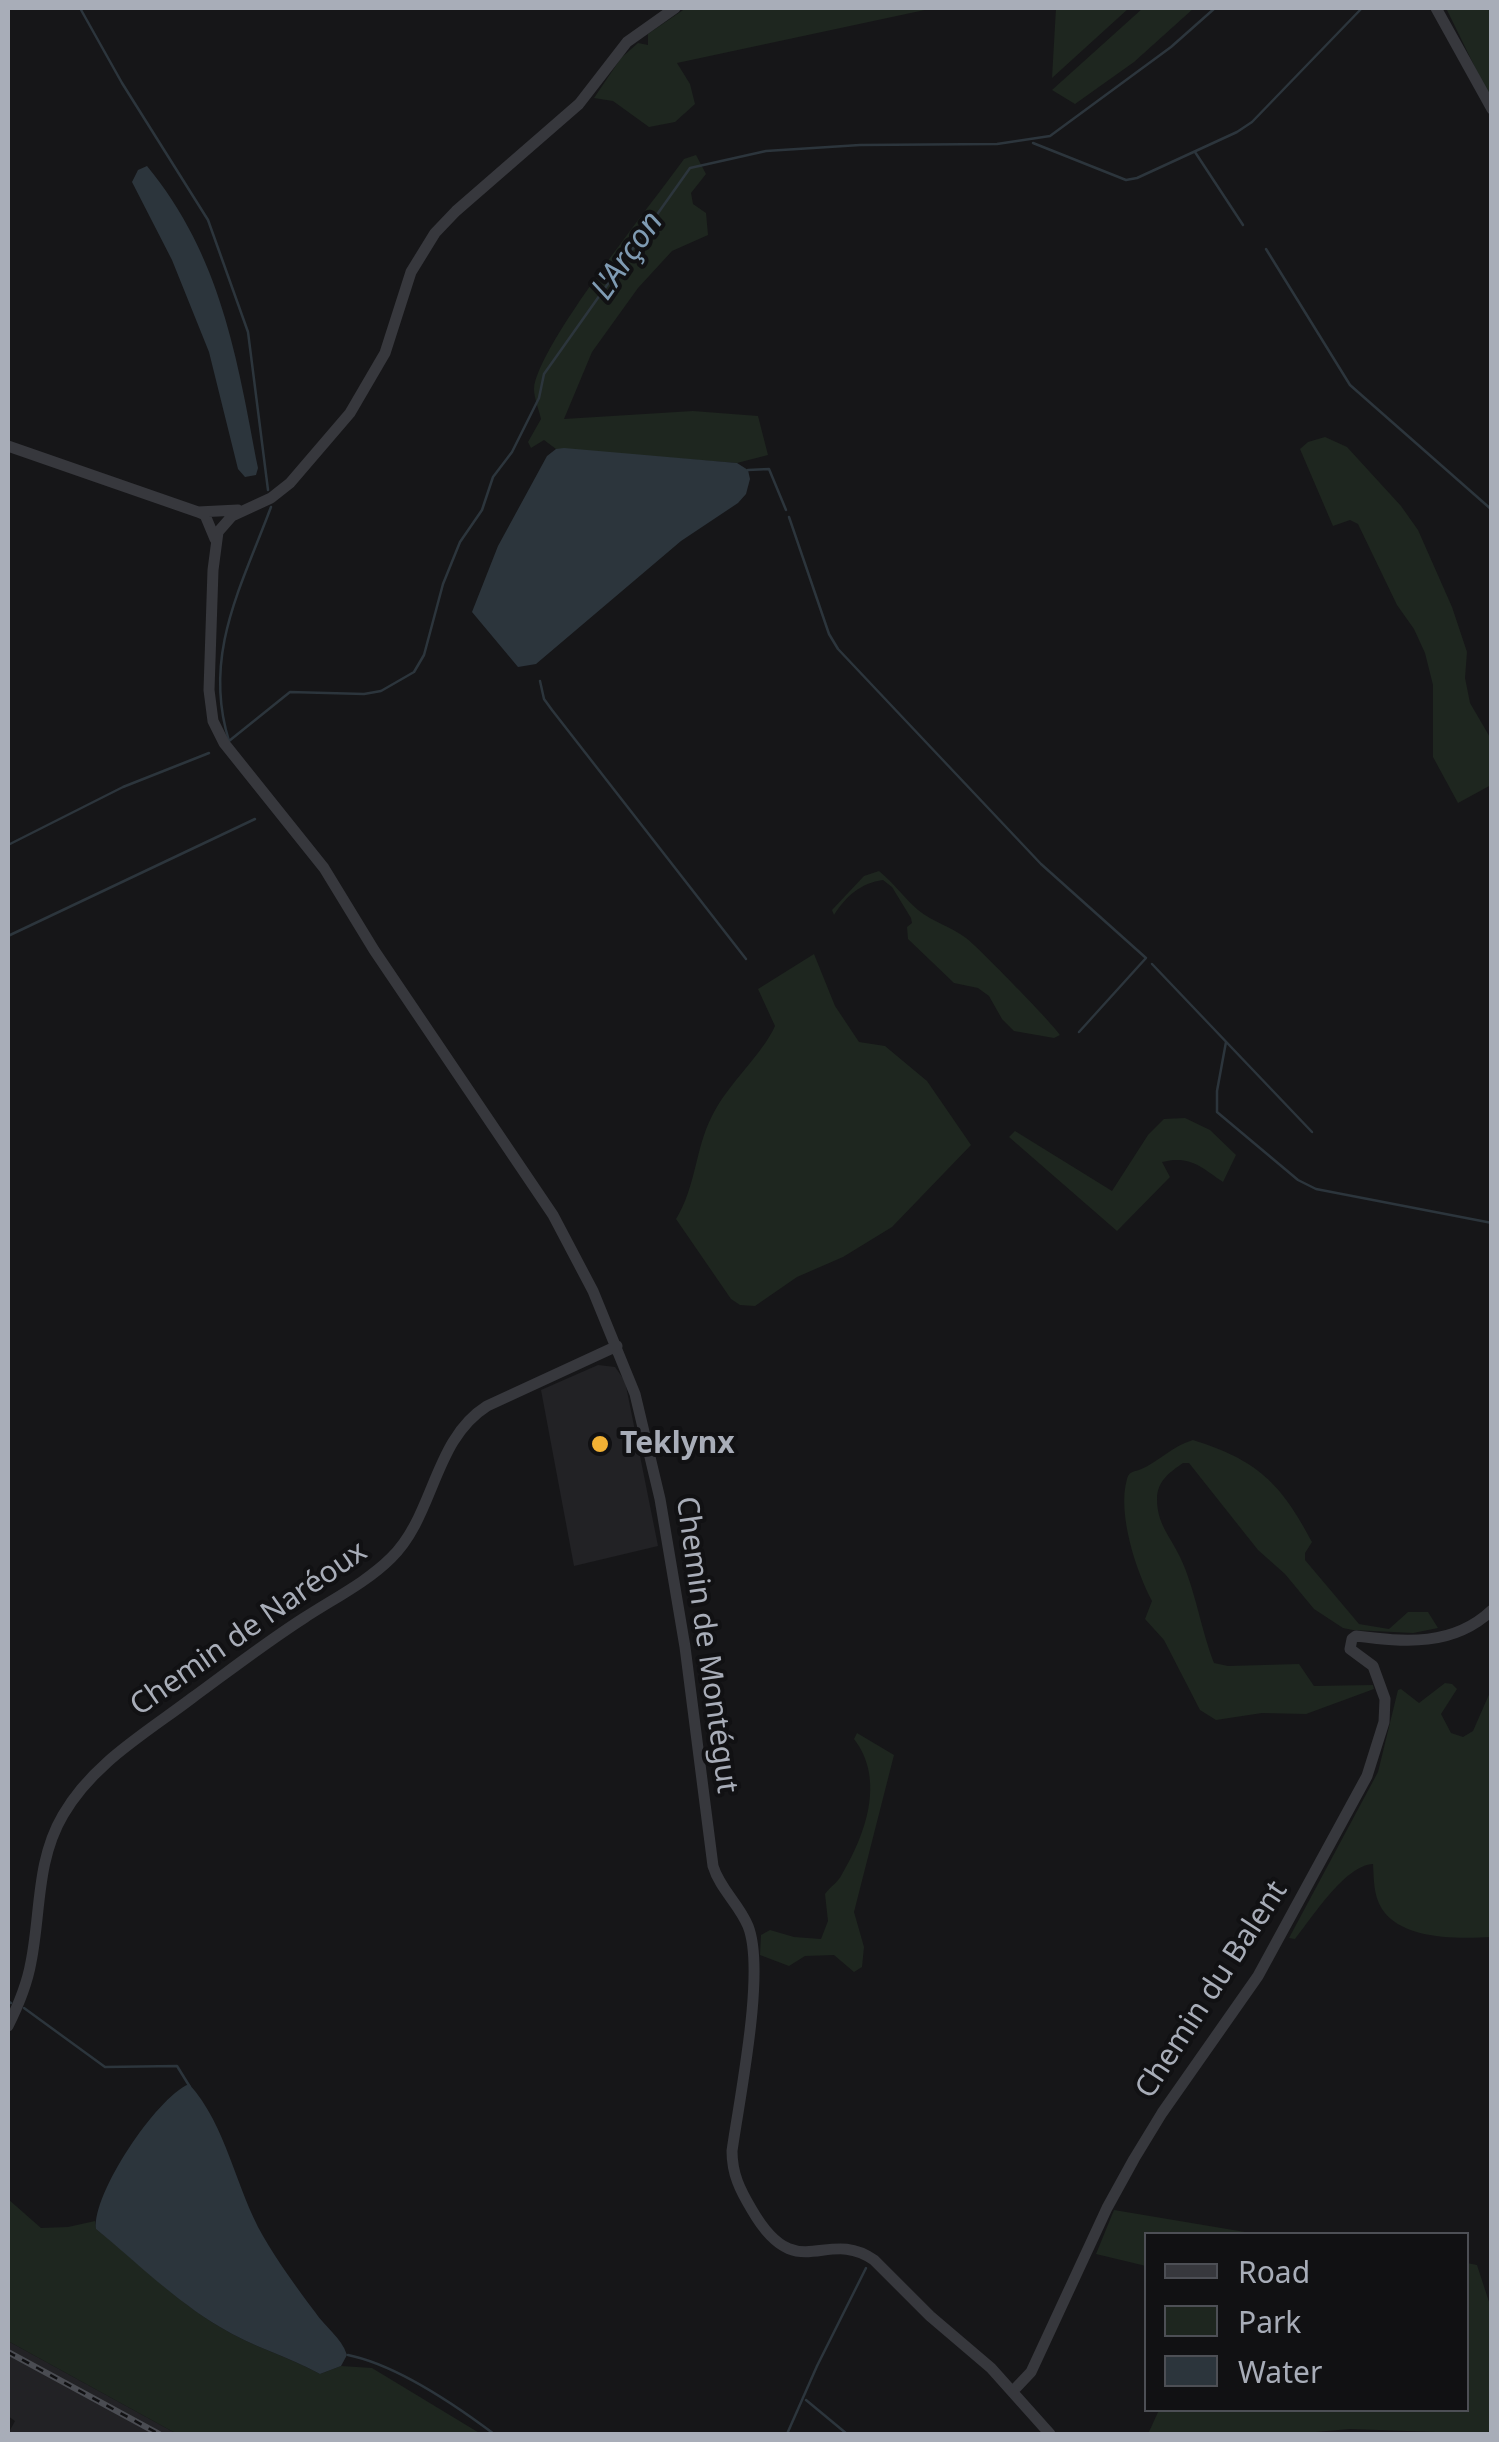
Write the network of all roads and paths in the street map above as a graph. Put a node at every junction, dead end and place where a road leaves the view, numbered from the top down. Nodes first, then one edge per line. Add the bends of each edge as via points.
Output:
1 (675, 8) edge
2 (1436, 8) edge
3 (1492, 109) edge
4 (8, 446) edge
5 (243, 510) junction
6 (198, 512) junction
7 (216, 541) junction
8 (617, 1346) junction
9 (1492, 1610) edge
10 (8, 2026) edge
11 (1013, 2391) junction
12 (1050, 2434) edge

1 - 5 street via 627,42 579,104 435,234 411,272 385,353 350,413 280,492
2 - 3 street
4 - 6 street
5 - 6 street
5 - 7 street via 225,523
6 - 7 street
7 - 8 street, Chemin de Montégut via 209,690 224,744 324,868 552,1215
8 - 10 street, Chemin de Naréoux via 471,1418 451,1445 411,1533 386,1564 236,1666 86,1783 47,1852 31,1961
8 - 11 street, Chemin de Montégut via 660,1498 713,1866 752,1943 750,2018 732,2151 736,2180 771,2240 793,2251 864,2252
9 - 11 street, Chemin du Balent via 1442,1638 1352,1639 1350,1649 1373,1666 1385,1699 1367,1776 1258,1976 1134,2159 1031,2372
11 - 12 street, Chemin de Montégut

